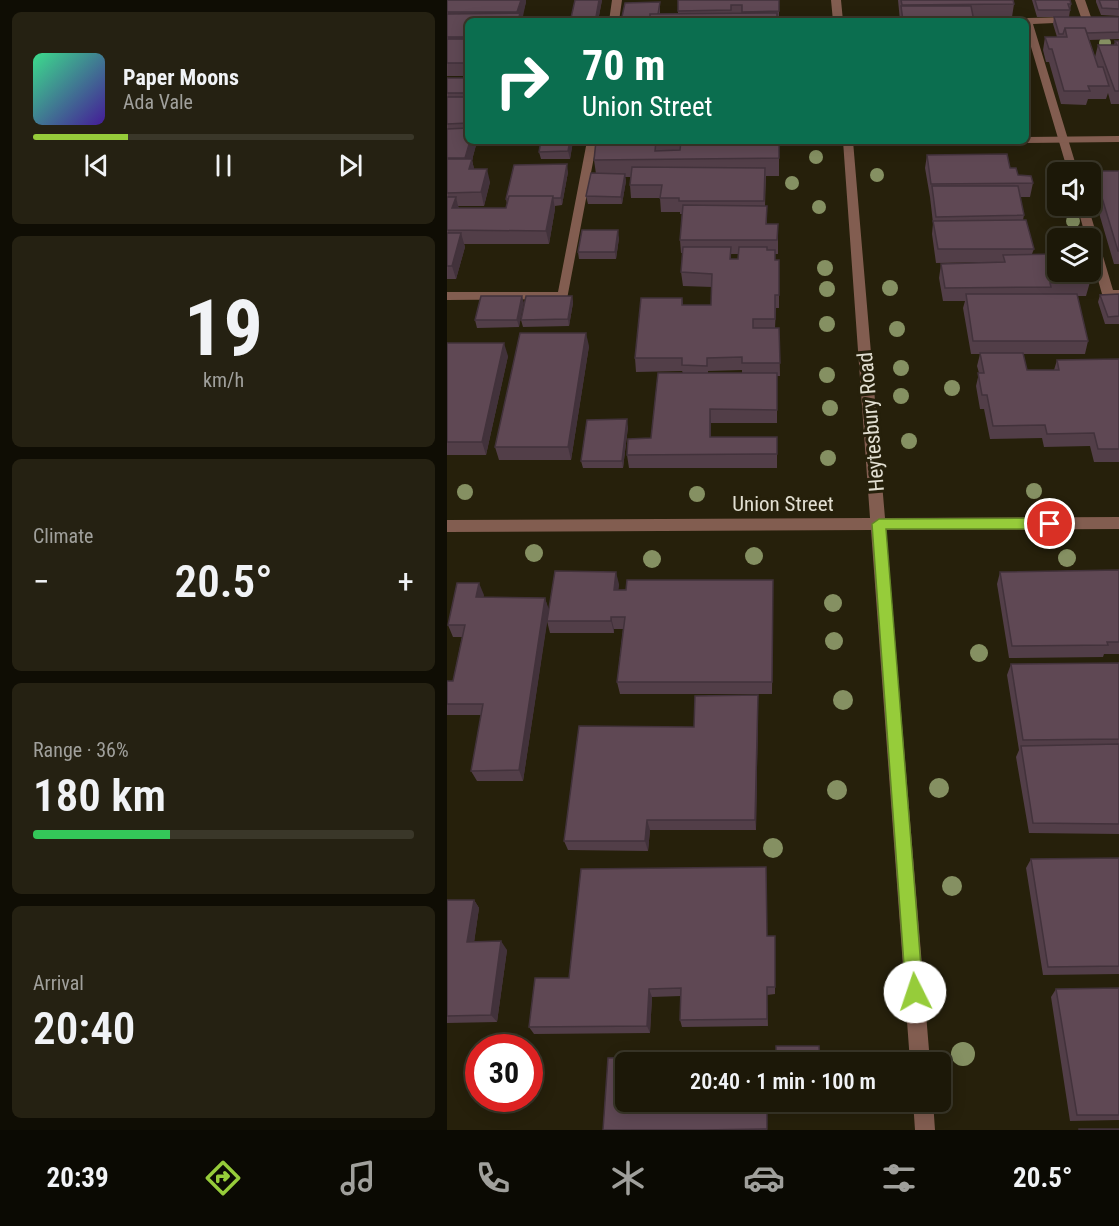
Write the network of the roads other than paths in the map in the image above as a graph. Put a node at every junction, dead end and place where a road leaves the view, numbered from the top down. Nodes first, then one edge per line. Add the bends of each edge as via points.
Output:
1 (618, 0) edge
2 (836, 0) edge
3 (1080, 0) edge
4 (615, 18) edge
5 (838, 18) edge
6 (1029, 21) edge
7 (1029, 28) edge
8 (1119, 139) edge
9 (1029, 140) edge
10 (1062, 140) junction
11 (591, 144) edge
12 (848, 144) edge
13 (1070, 162) edge
14 (1085, 216) edge
15 (1119, 294) edge
16 (447, 296) edge
17 (1119, 523) edge
18 (879, 524) junction
19 (447, 526) edge
20 (919, 1052) edge
21 (924, 1112) edge
22 (925, 1130) edge

1 - 4 street
2 - 5 street
3 - 6 street via 1092,20
7 - 10 street
8 - 10 street
9 - 10 street
10 - 13 street
11 - 16 street via 563,296
12 - 18 street, Heytesbury Road
14 - 15 street via 1108,294
17 - 18 street, Union Street
18 - 19 street, Union Street
18 - 20 street, Heytesbury Road
21 - 22 street

